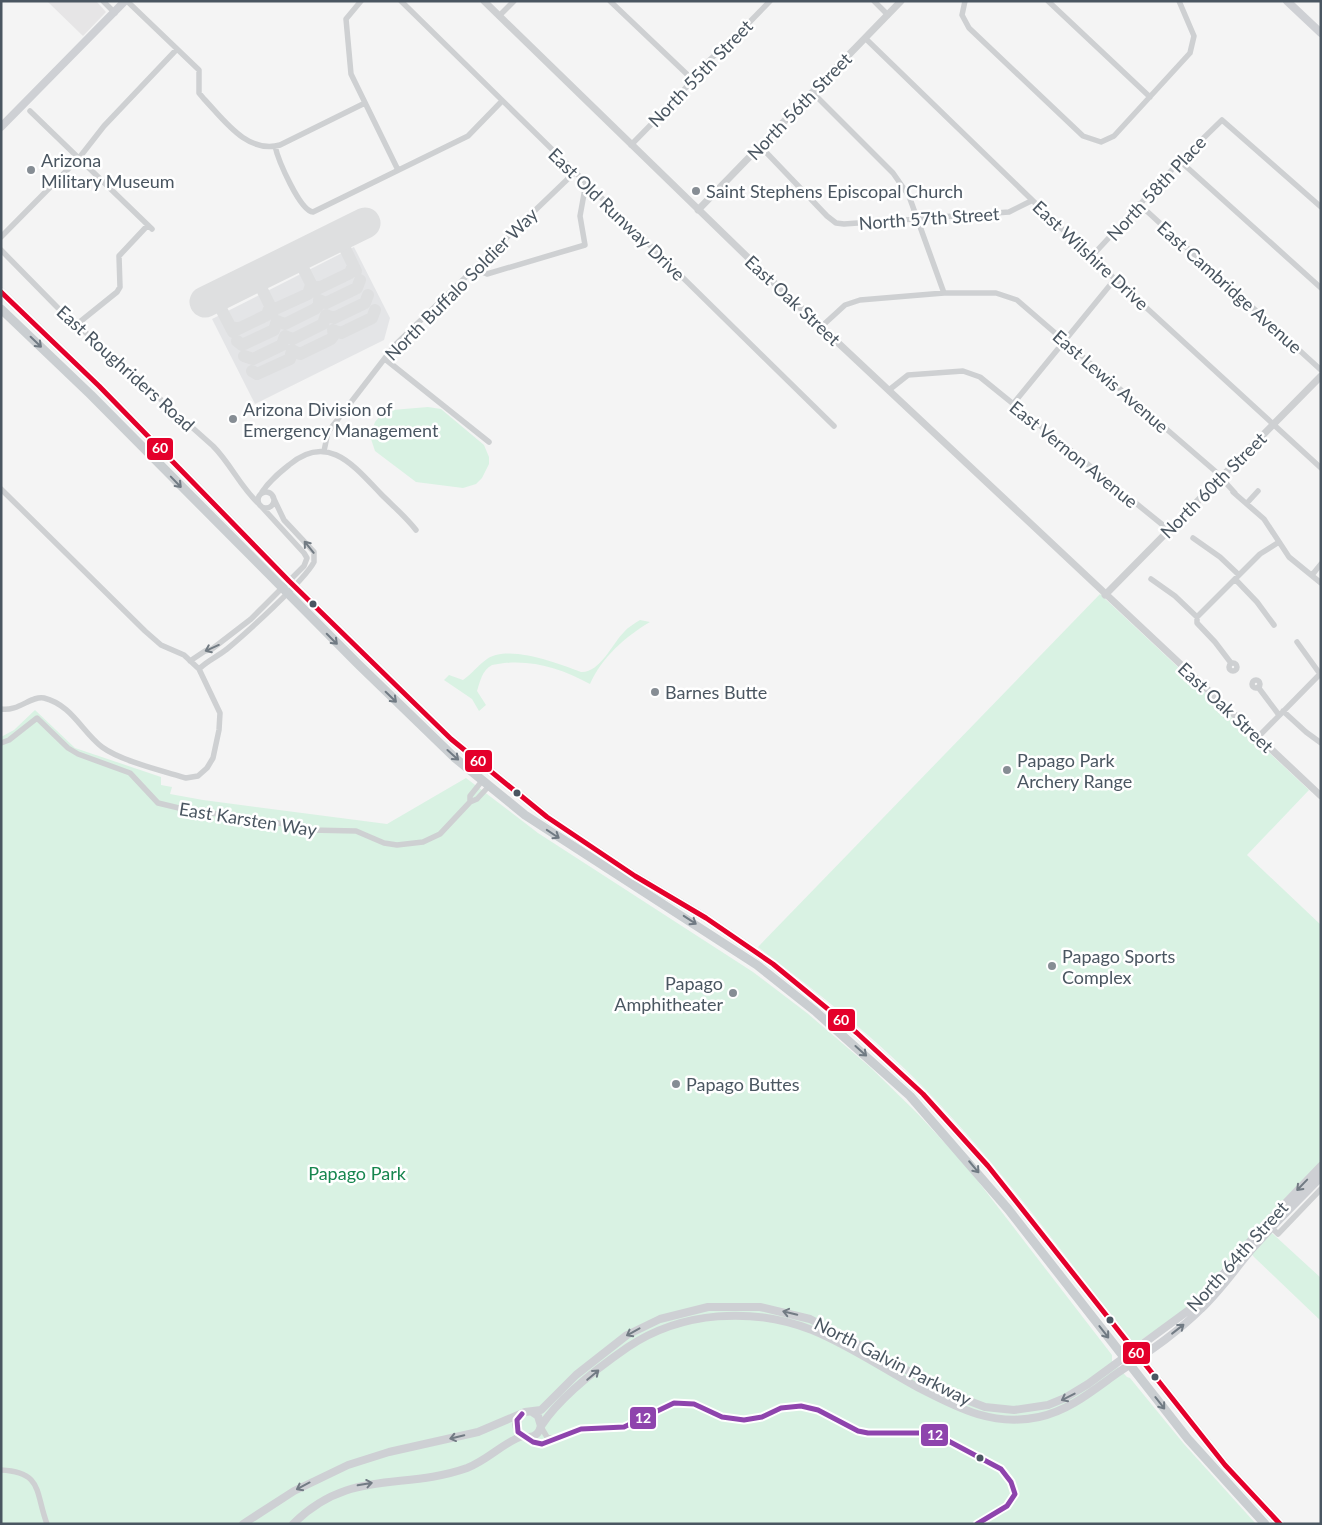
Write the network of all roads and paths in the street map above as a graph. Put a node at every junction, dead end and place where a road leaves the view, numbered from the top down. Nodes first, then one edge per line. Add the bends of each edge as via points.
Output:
1 (103, 1) edge
2 (126, 1) edge
3 (361, 1) edge
4 (401, 1) edge
5 (484, 1) edge
6 (514, 1) edge
7 (610, 1) edge
8 (770, 1) edge
9 (874, 1) edge
10 (901, 1) edge
11 (965, 1) edge
12 (1048, 1) edge
13 (1179, 1) edge
14 (1286, 1) edge
15 (114, 13) junction
16 (888, 15) junction
17 (499, 16) junction
18 (1321, 33) edge
19 (865, 38) junction
20 (177, 49) junction
21 (692, 79) junction
22 (812, 93) junction
23 (1150, 98) junction
24 (502, 101) junction
25 (365, 102) junction
26 (30, 110) dead end
27 (1, 127) edge
28 (631, 145) junction
29 (275, 146) junction
30 (760, 146) junction
31 (79, 158) junction
32 (1180, 161) junction
33 (398, 170) junction
34 (575, 172) junction
35 (586, 183) junction
36 (1032, 201) junction
37 (1139, 204) junction
38 (1321, 207) edge
39 (698, 210) junction
40 (918, 218) junction
41 (1, 237) edge
42 (1, 250) edge
43 (1090, 257) junction
44 (475, 269) junction
45 (1115, 279) junction
46 (1321, 288) edge
47 (1, 292) edge
48 (944, 293) junction
49 (1, 309) edge
50 (76, 325) junction
51 (821, 327) junction
52 (1065, 341) junction
53 (385, 358) junction
54 (1321, 370) edge
55 (1321, 376) edge
56 (889, 390) junction
57 (1013, 404) junction
58 (1274, 424) junction
59 (834, 426) dead end
60 (489, 442) dead end
61 (324, 451) junction
62 (1321, 468) edge
63 (1221, 477) junction
64 (272, 479) junction
65 (1, 489) edge
66 (246, 490) junction
67 (1258, 492) dead end
68 (262, 493) junction
69 (273, 497) junction
70 (1247, 503) junction
71 (260, 504) junction
72 (416, 530) dead end
73 (1169, 530) junction
74 (1193, 538) dead end
75 (1279, 542) junction
76 (1321, 564) edge
77 (1312, 575) junction
78 (1237, 578) junction
79 (1151, 579) dead end
80 (291, 583) junction
81 (1321, 583) edge
82 (284, 590) junction
83 (1105, 595) junction
84 (1197, 617) junction
85 (1274, 625) dead end
86 (1297, 642) dead end
87 (190, 661) junction
88 (1231, 663) dead end
89 (199, 669) junction
90 (1321, 674) edge
91 (1258, 687) dead end
92 (1, 709) edge
93 (1281, 713) junction
94 (1258, 737) junction
95 (1, 743) edge
96 (1321, 743) edge
97 (486, 783) junction
98 (1321, 796) edge
99 (470, 802) junction
100 (545, 816) junction
101 (1321, 1166) edge
102 (1321, 1177) edge
103 (1321, 1189) edge
104 (1272, 1228) junction
105 (1218, 1286) junction
106 (1136, 1355) junction
107 (1127, 1361) junction
108 (532, 1412) junction
109 (522, 1414) junction
110 (541, 1426) junction
111 (524, 1436) junction
112 (556, 1439) junction
113 (1201, 1453) junction
114 (1, 1470) edge
115 (1242, 1484) junction
116 (46, 1523) edge
117 (243, 1524) edge
118 (293, 1524) edge
119 (977, 1524) edge
120 (1265, 1524) edge
121 (1280, 1524) edge

1 - 15 street
2 - 15 main road
2 - 20 street
3 - 25 street via 346,19 351,74
4 - 24 street, East Old Runway Drive
5 - 17 street, East Oak Street
6 - 17 street
7 - 21 street
8 - 21 street, North 55th Street
9 - 16 street
10 - 16 street, North 56th Street
11 - 23 street via 963,19 969,28 1084,136 1101,142 1114,136
12 - 23 street
13 - 23 street via 1192,30 1192,50
14 - 18 main road
15 - 27 main road
16 - 19 street, North 56th Street
17 - 28 street, East Oak Street
19 - 22 street, North 56th Street
19 - 36 street, East Wilshire Drive
20 - 29 street via 199,70 199,93 210,106 247,141
20 - 31 street via 104,126
21 - 28 street, North 55th Street
22 - 30 street, North 56th Street
22 - 40 street via 893,173 909,196
24 - 33 street via 468,136
24 - 34 street, East Old Runway Drive
25 - 29 street
25 - 33 street
26 - 31 street
28 - 39 street, East Oak Street
29 - 33 street via 277,157 309,212
30 - 39 street, North 56th Street
30 - 40 street, North 57th Street via 836,223
31 - 41 street
31 - 50 street via 150,227 119,256 120,287 117,292
32 - 37 street, North 58th Place
32 - 38 street, North 58th Place via 1222,120
32 - 46 street
34 - 35 street, East Old Runway Drive
34 - 44 street, North Buffalo Soldier Way
35 - 44 street via 580,216 585,245 487,274
35 - 59 street, East Old Runway Drive
36 - 40 street, North 57th Street via 1009,212
36 - 43 street, East Wilshire Drive
37 - 43 street, North 58th Place
37 - 54 street, East Cambridge Avenue
39 - 51 street, East Oak Street
40 - 48 street
42 - 50 street, East Roughriders Road
43 - 45 street, East Wilshire Drive
44 - 53 street, North Buffalo Soldier Way
45 - 52 street
45 - 58 street, East Wilshire Drive
47 - 80 main road via 99,386
48 - 51 street via 860,300 845,305
48 - 52 street, East Lewis Avenue via 996,292 1017,300
49 -> 82 main road
50 - 66 street, East Roughriders Road via 213,446
51 - 56 street, East Oak Street
52 - 57 street
52 - 63 street, East Lewis Avenue
53 - 60 street
53 - 61 street, North Buffalo Soldier Way via 328,432
55 - 58 street, North 60th Street
56 - 57 street, East Vernon Avenue via 908,375 963,371 980,377
56 - 83 street, East Oak Street
57 - 73 street, East Vernon Avenue
58 - 62 street, East Wilshire Drive
58 - 63 street, North 60th Street
61 - 64 street via 304,454
61 - 72 street via 342,457
63 - 70 street, East Lewis Avenue via 1224,484
63 - 73 street, North 60th Street
64 - 68 street
64 - 69 street
65 - 87 street via 145,631 161,645
66 - 68 street
66 - 71 street, East Roughriders Road
67 - 70 street
68 - 69 street via 267,492
68 - 71 street via 258,498
69 - 71 street via 270,506
80 -> 69 street via 312,565 314,552 284,520
70 - 75 street, East Lewis Avenue via 1264,519
71 - 80 street, East Roughriders Road via 307,558
73 - 83 street, North 60th Street
74 - 78 street via 1220,557
75 - 77 street, East Lewis Avenue via 1289,557
75 - 78 street via 1260,554
76 - 77 street
77 - 81 street, East Lewis Avenue
78 - 84 street
78 - 85 street
79 - 84 street
80 - 82 street
80 - 100 main road via 448,736
82 -> 87 street via 219,645
82 - 89 street via 228,648
82 -> 97 main road via 424,729
83 - 94 street, East Oak Street
84 - 88 street via 1197,624
86 - 90 street
87 - 89 street
89 - 92 street via 220,713 213,758 198,776 186,778 104,749 73,715 47,698 39,697 15,709
90 - 93 street
91 - 93 street
93 - 94 street
93 - 96 street
94 - 98 street, East Oak Street
95 - 99 street, East Karsten Way via 10,740 37,718 78,754 130,773 152,799 168,806 310,830 356,831 397,845 423,842 440,834
97 - 99 street, East Karsten Way via 477,799
97 - 99 street, East Karsten Way via 470,796
97 - 100 main road via 495,781 539,816
97 -> 107 main road via 525,815 582,854 757,965 853,1043 910,1096 971,1163
100 - 106 main road via 751,948 857,1033 977,1152
101 -> 105 main road, North 64th Street via 1252,1238
102 - 104 main road, North 64th Street
103 - 104 street, North 64th Street via 1278,1234
104 - 105 main road, North 64th Street
105 - 106 main road, North 64th Street via 1187,1322
106 - 107 main road, North 64th Street
106 - 115 main road
107 -> 108 main road, North Galvin Parkway via 1053,1404 1026,1409 994,1409 956,1396 810,1319 760,1307 717,1306 673,1315 627,1335 576,1375 545,1407
110 -> 107 main road, North Galvin Parkway via 568,1396 632,1345 672,1326 716,1316 770,1318 811,1330 956,1408 993,1419 1026,1420 1064,1409
107 -> 113 main road
108 - 109 main road
108 - 110 main road via 538,1416
109 - 111 main road via 516,1424 518,1432
109 -> 117 main road via 478,1432 389,1452 348,1466 294,1491
110 - 111 main road via 535,1436
110 - 112 street via 547,1437
111 - 112 street via 538,1444
118 -> 111 main road via 316,1504 338,1492 467,1468
112 - 119 street via 581,1429 624,1427 667,1405 681,1402 738,1420 762,1417 789,1406 810,1407 858,1431 917,1432 939,1436 1001,1469 1014,1490 1013,1500
113 - 115 main road via 1231,1480
113 - 120 main road
114 - 116 street via 21,1471 28,1475 37,1491
115 - 120 main road
115 - 121 main road

